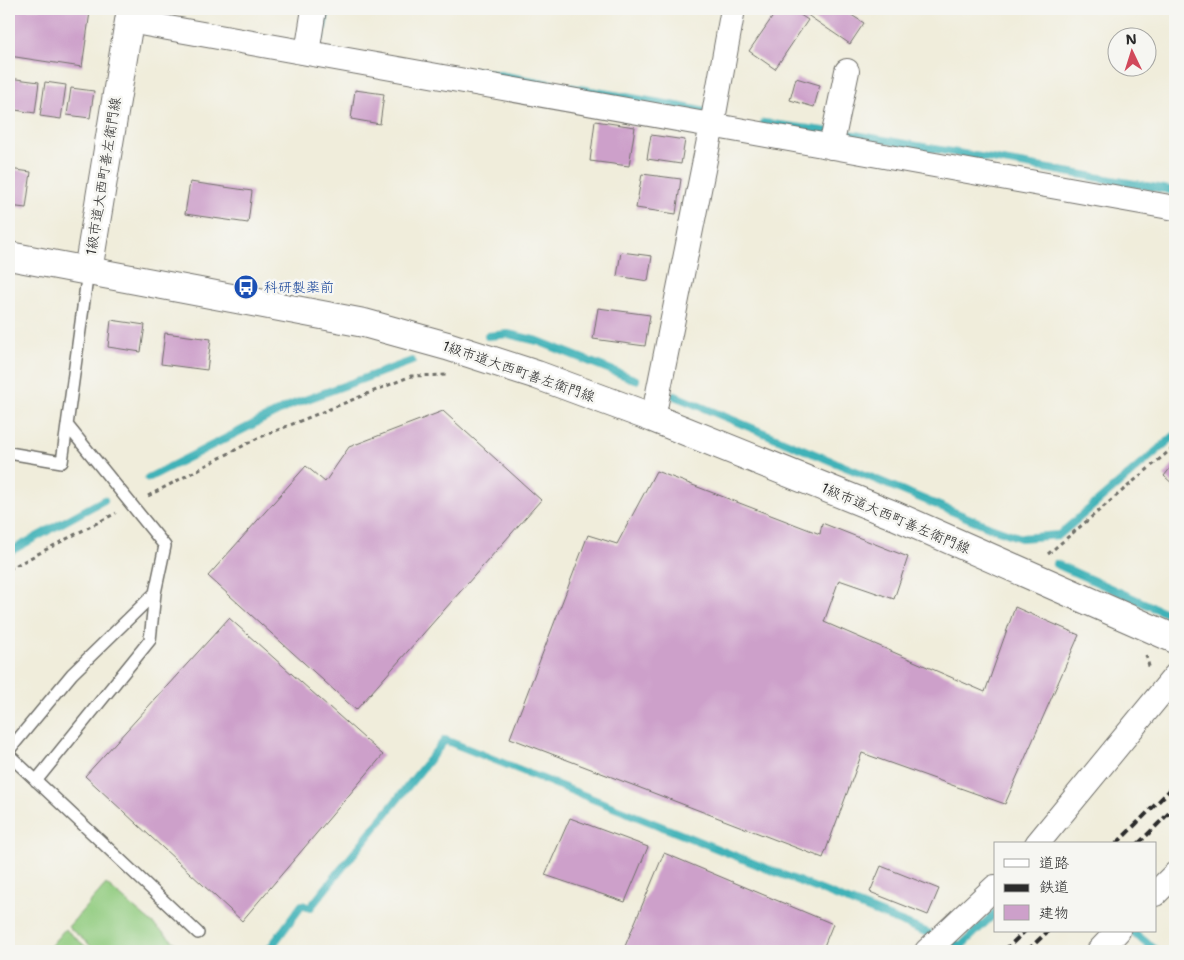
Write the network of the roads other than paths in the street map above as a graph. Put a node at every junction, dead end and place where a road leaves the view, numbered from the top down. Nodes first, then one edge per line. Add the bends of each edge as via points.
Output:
1 (314, 9) edge
2 (733, 9) edge
3 (130, 15) edge
4 (307, 53) junction
5 (847, 71) dead end
6 (712, 125) junction
7 (831, 147) junction
8 (1175, 208) edge
9 (9, 256) edge
10 (88, 271) junction
11 (653, 418) junction
12 (67, 425) junction
13 (9, 453) edge
14 (155, 593) junction
15 (1175, 639) edge
16 (1175, 676) edge
17 (9, 750) edge
18 (9, 755) edge
19 (36, 781) junction
20 (1039, 842) edge
21 (1175, 874) edge
22 (994, 888) edge
23 (1156, 893) edge
24 (198, 933) dead end
25 (927, 951) edge

1 - 4 street
2 - 6 street
3 - 4 street
3 - 10 street, 1級市道大西町善左衛門線
4 - 6 street
5 - 7 street
6 - 7 street
6 - 11 street
7 - 8 street
9 - 10 street
10 - 11 street, 1級市道大西町善左衛門線 via 364,323 537,375
10 - 12 lane
11 - 15 street, 1級市道大西町善左衛門線 via 896,516
12 - 13 lane via 62,462
12 - 14 lane via 165,546
14 - 17 lane via 72,674
14 - 19 lane via 150,640
16 - 20 street
18 - 19 lane
19 - 24 lane
21 - 23 street
22 - 25 street

